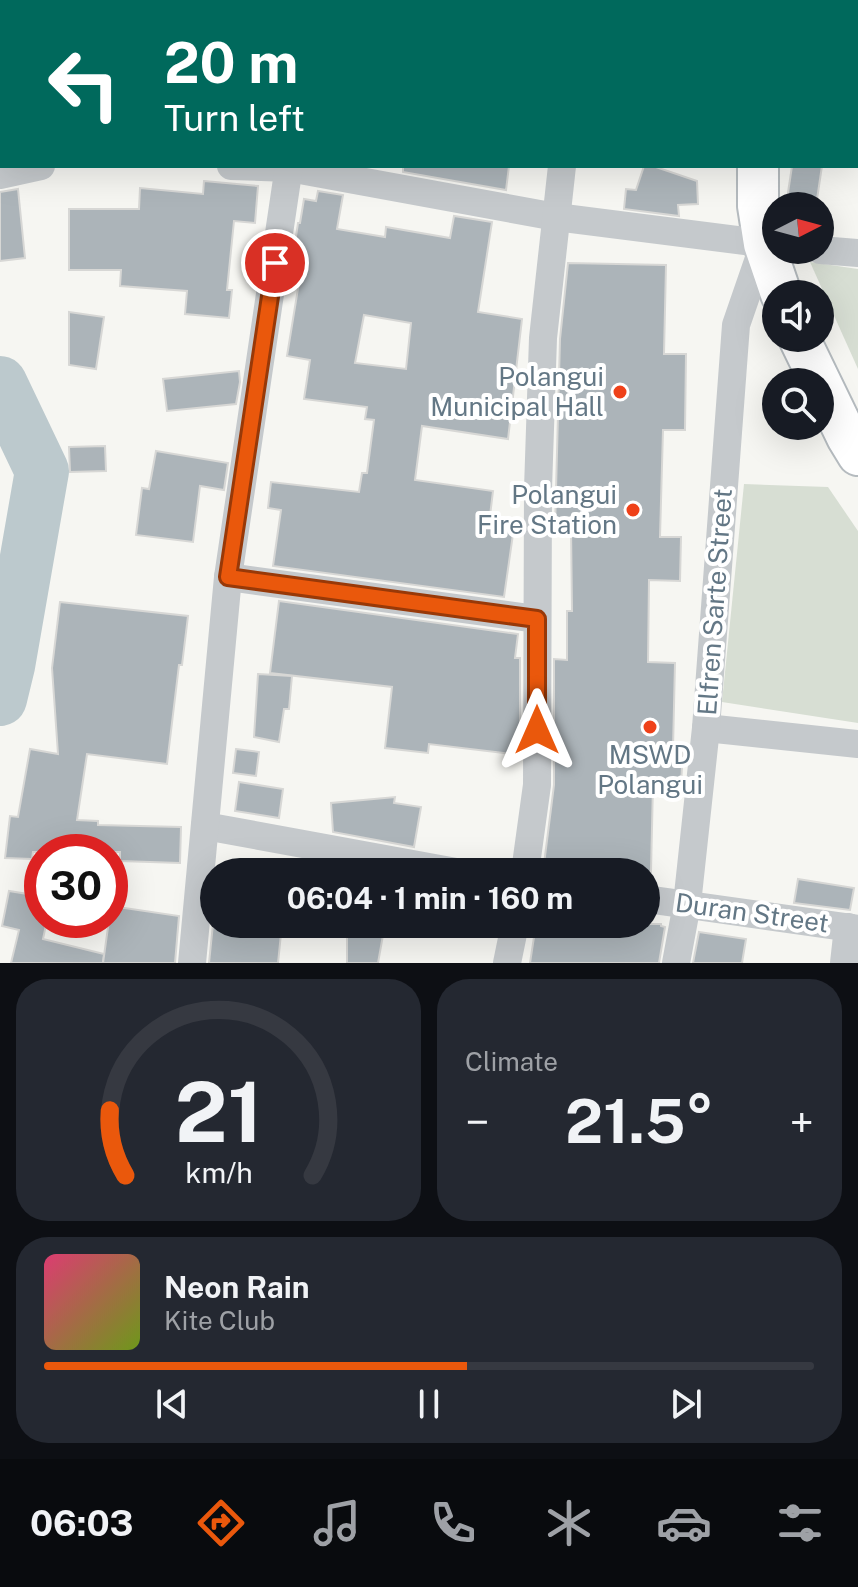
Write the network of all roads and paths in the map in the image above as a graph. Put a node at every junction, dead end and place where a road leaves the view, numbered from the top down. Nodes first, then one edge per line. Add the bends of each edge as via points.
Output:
1 (32, 168) edge
2 (289, 168) edge
3 (294, 168) edge
4 (562, 168) edge
5 (758, 168) edge
6 (0, 175) edge
7 (556, 217) junction
8 (762, 219) edge
9 (762, 244) edge
10 (834, 251) edge
11 (858, 253) edge
12 (762, 264) edge
13 (806, 352) edge
14 (858, 455) edge
15 (228, 577) junction
16 (537, 619) junction
17 (706, 728) junction
18 (858, 744) edge
19 (205, 826) junction
20 (380, 858) edge
21 (527, 858) edge
22 (660, 901) edge
23 (687, 904) junction
24 (853, 928) edge
25 (512, 938) edge
26 (192, 963) edge
27 (507, 963) edge
28 (676, 963) edge
29 (844, 963) edge

1 - 6 street
2 - 15 street
3 - 7 street
4 - 7 street
5 - 8 main road
7 - 9 street
7 - 16 street via 543,338
10 - 11 street
12 - 17 street, Elfren Sarte Street via 736,325
13 - 14 main road
15 - 16 street
15 - 19 street
16 - 21 street via 537,785
17 - 18 street
17 - 23 street, Elfren Sarte Street
19 - 20 street
19 - 26 street
22 - 23 street, Duran Street
23 - 24 street, Duran Street
23 - 28 street, Elfren Sarte Street
24 - 29 street
25 - 27 street

